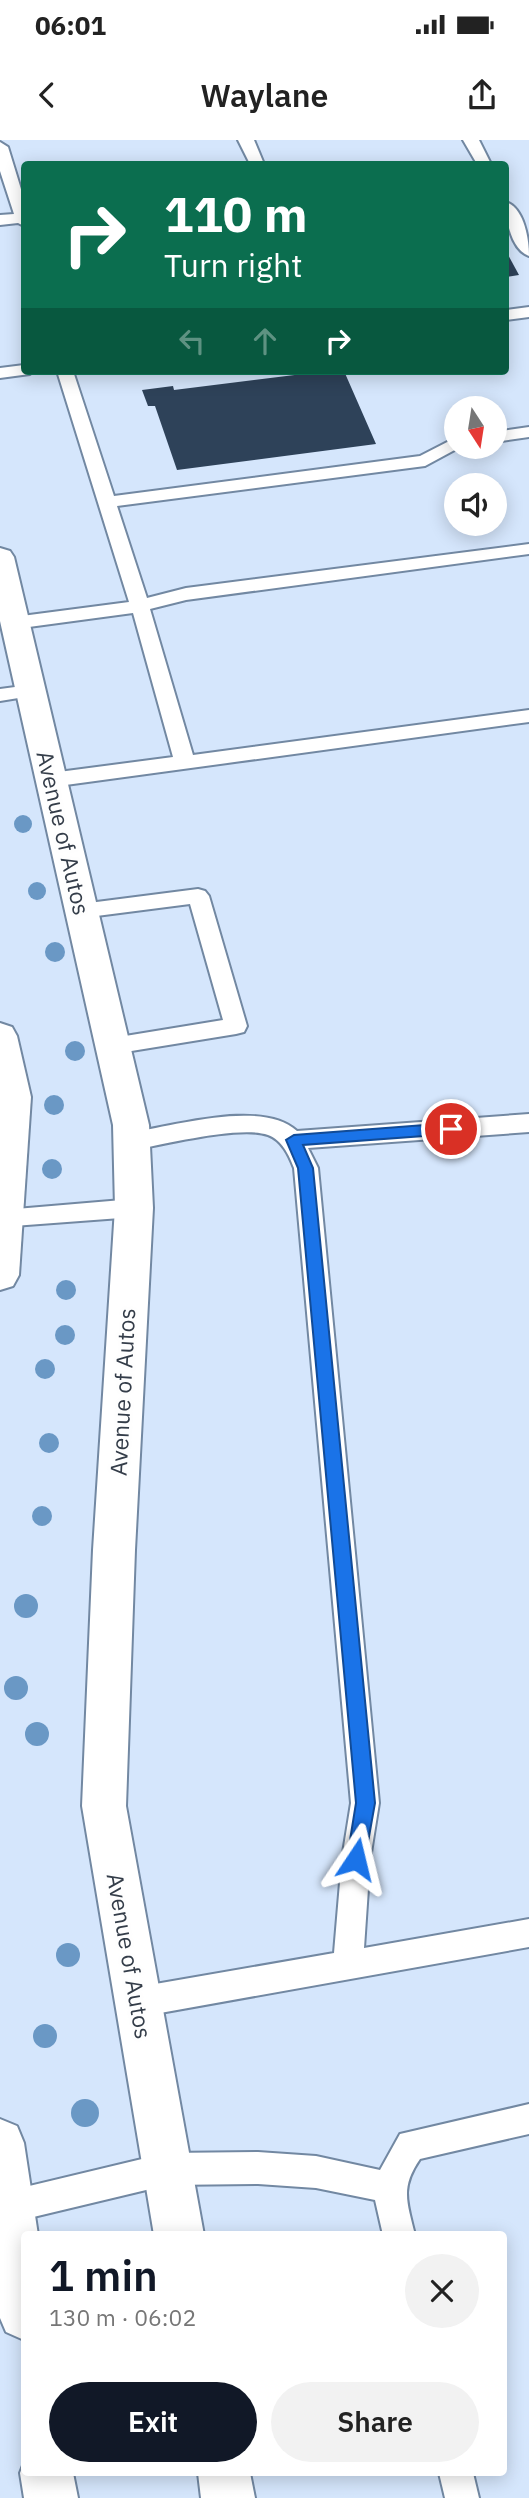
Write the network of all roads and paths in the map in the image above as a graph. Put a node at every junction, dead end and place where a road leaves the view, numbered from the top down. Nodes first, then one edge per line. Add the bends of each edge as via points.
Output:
1 (246, 140) edge
2 (471, 140) edge
3 (0, 147) edge
4 (256, 161) edge
5 (482, 161) edge
6 (21, 210) edge
7 (509, 213) edge
8 (21, 219) edge
9 (0, 220) edge
10 (529, 251) edge
11 (529, 312) edge
12 (509, 315) edge
13 (21, 370) edge
14 (0, 373) edge
15 (66, 375) edge
16 (529, 432) edge
17 (508, 435) edge
18 (444, 450) edge
19 (106, 502) junction
20 (529, 549) edge
21 (0, 557) edge
22 (140, 606) junction
23 (14, 623) junction
24 (15, 693) edge
25 (529, 716) edge
26 (185, 763) junction
27 (51, 780) junction
28 (81, 911) junction
29 (0, 1036) edge
30 (113, 1046) junction
31 (529, 1123) edge
32 (294, 1140) junction
33 (132, 1141) junction
34 (134, 1208) junction
35 (4, 1219) junction
36 (0, 1275) edge
37 (529, 1933) edge
38 (348, 1965) junction
39 (138, 2002) junction
40 (529, 2119) edge
41 (0, 2143) edge
42 (166, 2169) junction
43 (388, 2187) junction
44 (5, 2208) edge
45 (178, 2231) edge
46 (398, 2231) edge
47 (21, 2297) edge
48 (47, 2476) edge
49 (225, 2476) edge
50 (457, 2476) edge
51 (51, 2498) edge
52 (229, 2498) edge
53 (462, 2498) edge

1 - 4 lane
2 - 5 lane
3 - 6 lane
7 - 10 lane
8 - 9 lane
11 - 12 lane
13 - 14 lane
15 - 19 lane
16 - 17 lane
18 - 19 lane via 425,461
19 - 22 lane
20 - 22 lane via 186,594
21 - 23 street, Avenue of Autos
22 - 23 lane
22 - 26 lane
23 - 24 street, Avenue of Autos
24 - 27 street, Avenue of Autos
25 - 26 lane
26 - 27 lane
27 - 28 street, Avenue of Autos
28 - 30 street, Avenue of Autos
28 - 30 lane via 198,896 236,1026
29 - 35 street via 13,1097
30 - 33 street, Avenue of Autos
31 - 32 lane
32 - 33 lane via 272,1126 243,1125
32 - 38 lane via 306,1168 365,1803
33 - 34 street, Avenue of Autos
34 - 35 lane
34 - 39 street, Avenue of Autos via 104,1806
35 - 36 street
37 - 38 lane
38 - 39 lane
39 - 42 street, Avenue of Autos
40 - 43 lane via 411,2146
41 - 44 street
42 - 43 lane via 316,2172
42 - 44 lane
42 - 45 street, Avenue of Autos
43 - 46 lane
44 - 47 street
48 - 51 street
49 - 52 street
50 - 53 lane

